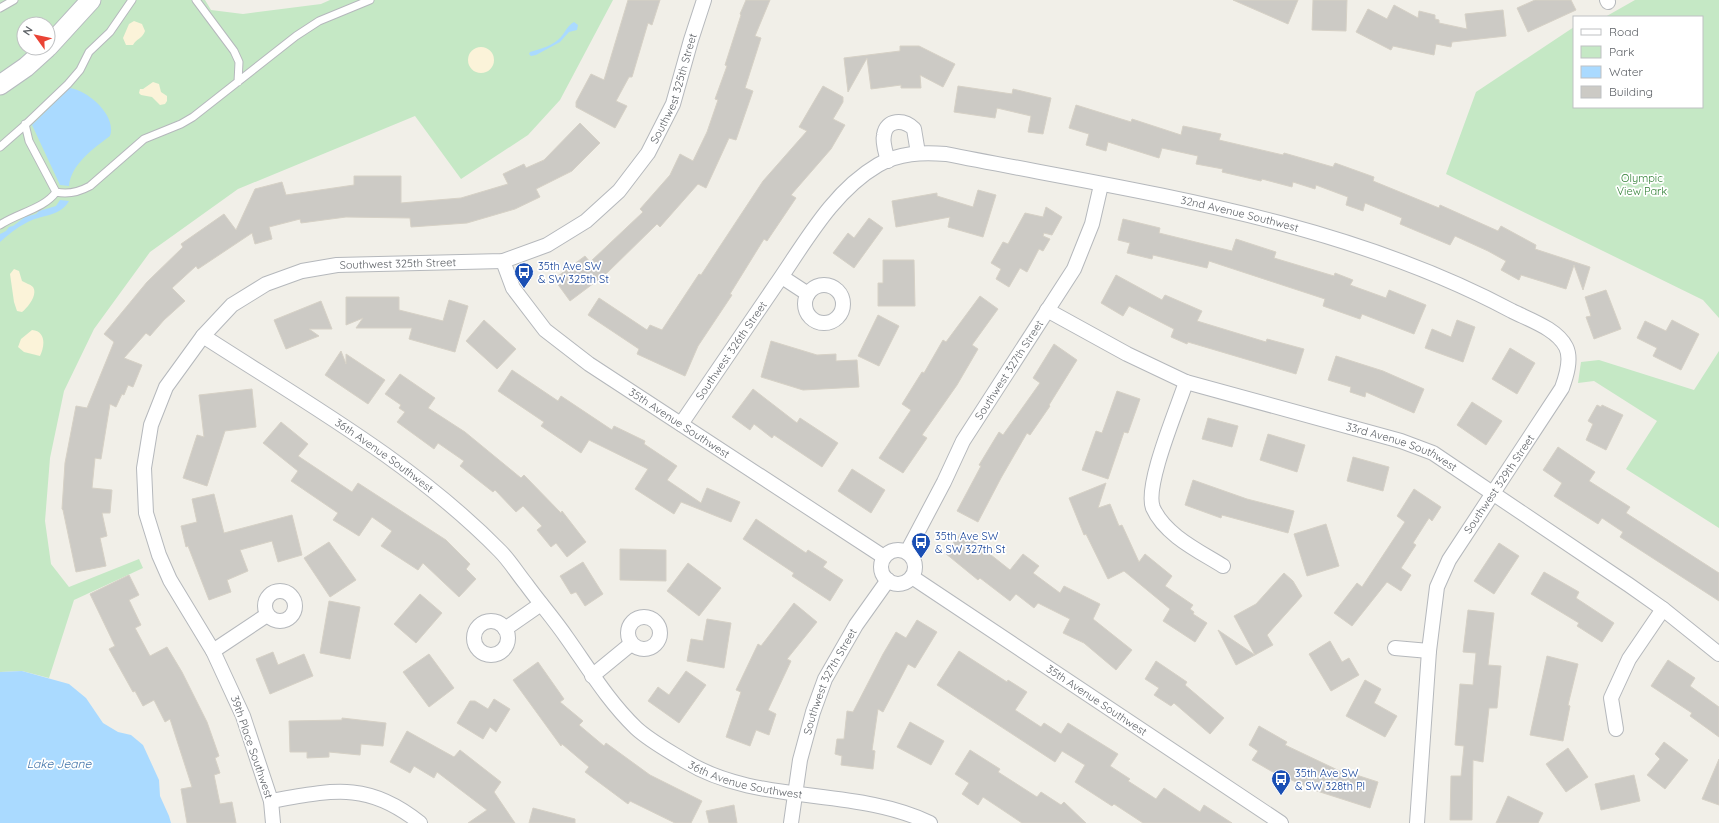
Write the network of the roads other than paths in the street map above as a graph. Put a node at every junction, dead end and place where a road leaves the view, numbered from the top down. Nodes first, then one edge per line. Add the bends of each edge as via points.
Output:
1 (14, 0) edge
2 (91, 0) edge
3 (132, 0) edge
4 (196, 0) edge
5 (370, 0) edge
6 (704, 0) edge
7 (0, 8) edge
8 (56, 39) edge
9 (39, 56) edge
10 (238, 82) junction
11 (0, 85) edge
12 (26, 119) dead end
13 (24, 126) junction
14 (0, 147) edge
15 (918, 153) junction
16 (901, 155) joint
17 (888, 161) junction
18 (1101, 185) junction
19 (56, 192) junction
20 (0, 225) edge
21 (503, 261) junction
22 (782, 277) junction
23 (808, 294) dead end
24 (1047, 310) junction
25 (1545, 328) joint
26 (203, 336) junction
27 (1186, 382) junction
28 (681, 424) junction
29 (1493, 492) junction
30 (907, 552) junction
31 (159, 555) joint
32 (884, 557) junction
33 (1223, 566) dead end
34 (912, 577) junction
35 (888, 580) junction
36 (541, 604) junction
37 (1663, 609) junction
38 (267, 615) dead end
39 (505, 628) dead end
40 (632, 644) dead end
41 (1394, 648) dead end
42 (213, 651) junction
43 (1429, 651) junction
44 (1719, 654) edge
45 (592, 676) junction
46 (1616, 730) dead end
47 (795, 793) junction
48 (271, 801) junction
49 (273, 823) edge
50 (420, 823) edge
51 (791, 823) edge
52 (930, 823) edge
53 (1281, 823) edge
54 (1417, 823) edge

1 - 7 lane
2 - 8 main road
3 - 13 lane via 110,32 89,52 80,70
4 - 10 lane via 234,51 239,62
5 - 10 lane via 307,28
6 - 21 street, Southwest 325th Street via 673,104 648,152 618,191 586,221 547,245
9 - 11 main road
10 - 19 lane via 187,121 144,139 90,186 68,194
12 - 13 lane
13 - 14 lane
13 - 19 lane via 29,141
15 - 16 street, 32nd Avenue Southwest
15 - 17 street via 914,129 897,121 886,128 884,134
15 - 18 street, 32nd Avenue Southwest via 946,154
16 - 17 street, Southwest 326th Street
17 - 22 street, Southwest 326th Street via 878,165 853,185 821,217
18 - 24 street, Southwest 327th Street via 1092,224 1074,269
18 - 25 street, 32nd Avenue Southwest via 1206,205 1369,249 1493,301
19 - 20 lane via 43,203
21 - 26 street, Southwest 325th Street via 337,265 302,271 266,284 232,305
21 - 28 street, 35th Avenue Southwest via 514,288 545,330 589,364
22 - 23 street
22 - 28 street, Southwest 326th Street
24 - 27 street, 33rd Avenue Southwest
24 - 30 street, Southwest 327th Street via 963,440
25 - 29 street, Southwest 329th Street via 1559,336 1568,349 1568,368 1562,388
26 - 31 street, Southwest 325th Street via 166,387 151,425 144,468 146,513
26 - 36 street, 36th Avenue Southwest via 340,424 463,514 503,554
27 - 29 street, 33rd Avenue Southwest via 1401,441 1433,453
27 - 33 street via 1153,480 1151,500 1156,513 1173,532
28 - 32 street, 35th Avenue Southwest
29 - 37 street, 33rd Avenue Southwest
29 - 43 street, Southwest 329th Street via 1449,560 1437,587
30 - 32 street via 892,551
30 - 34 street via 915,566
31 - 42 street, 39th Place Southwest via 170,580
32 - 35 street via 881,567
34 - 35 street via 898,584
34 - 53 street, 35th Avenue Southwest
35 - 47 street, Southwest 327th Street via 856,626 825,679 800,760
36 - 39 street
36 - 45 street, 36th Avenue Southwest via 567,637
37 - 44 street, 33rd Avenue Southwest
37 - 46 street via 1629,659 1611,698
38 - 42 street
40 - 45 street
41 - 43 street
42 - 48 street, 39th Place Southwest via 243,716
43 - 54 street, Southwest 329th Street
45 - 47 street, 36th Avenue Southwest via 614,705 638,729 687,762 719,778 759,788
47 - 51 street, Southwest 327th Street
47 - 52 street, 36th Avenue Southwest via 854,800 913,815
48 - 49 street, 39th Place Southwest
48 - 50 street via 324,793 358,792 387,801

